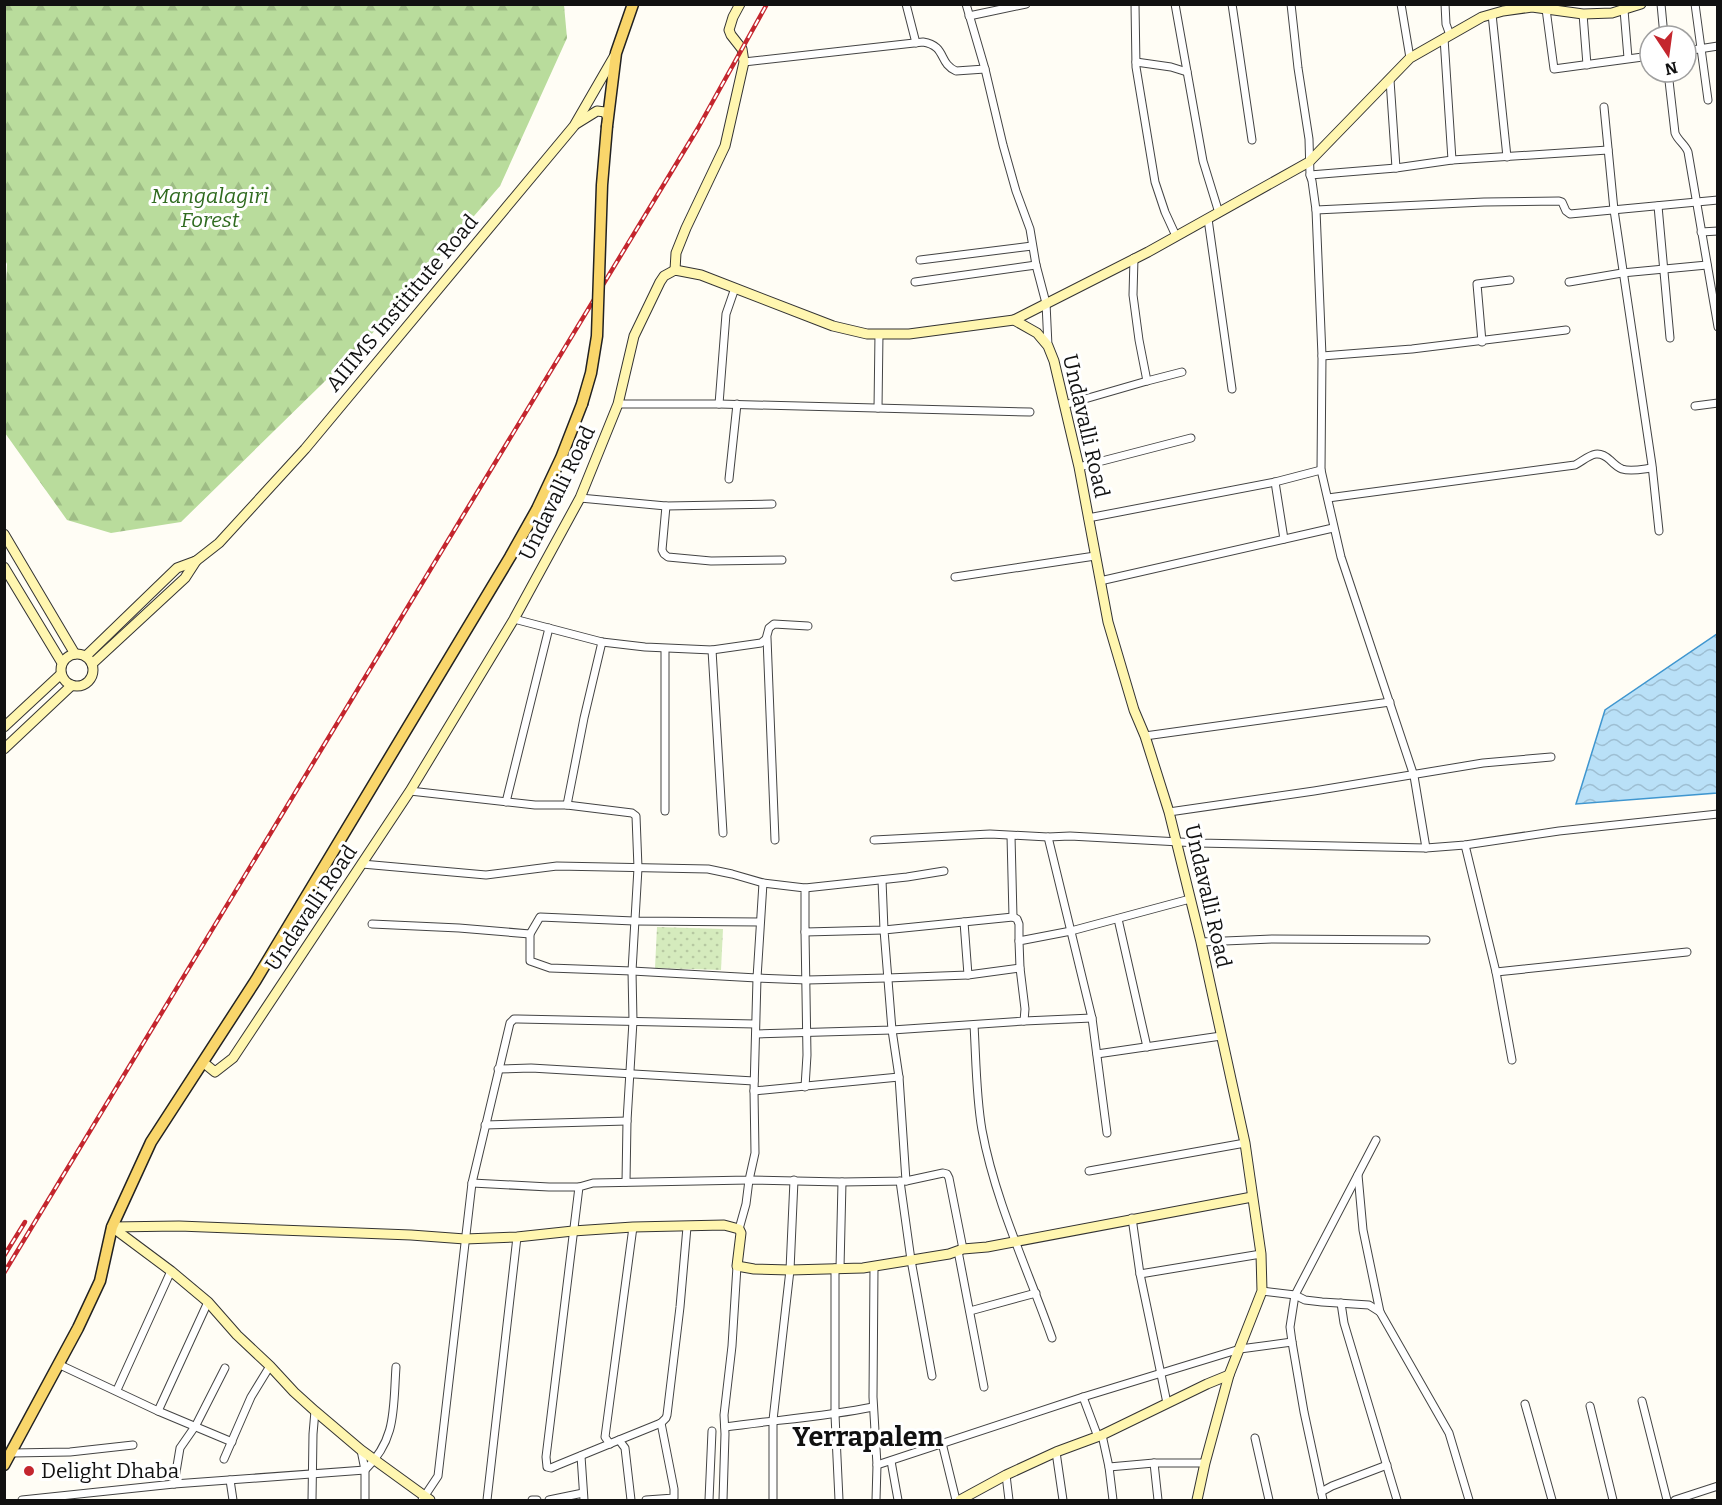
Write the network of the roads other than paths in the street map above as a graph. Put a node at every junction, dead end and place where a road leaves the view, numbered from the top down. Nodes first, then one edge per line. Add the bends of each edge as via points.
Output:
1 (633, 4) edge
2 (740, 4) edge
3 (906, 4) edge
4 (966, 4) edge
5 (1026, 4) edge
6 (1135, 4) edge
7 (1175, 4) edge
8 (1232, 4) edge
9 (1401, 4) edge
10 (1445, 4) edge
11 (1641, 4) edge
12 (1661, 4) edge
13 (1695, 4) edge
14 (1293, 5) edge
15 (1503, 8) edge
16 (1551, 8) edge
17 (1624, 10) junction
18 (1492, 14) junction
19 (1583, 14) junction
20 (969, 16) junction
21 (1663, 24) edge
22 (1447, 36) junction
23 (916, 43) junction
24 (1718, 46) edge
25 (1701, 48) junction
26 (1698, 49) edge
27 (616, 53) junction
28 (1638, 57) edge
29 (1410, 58) junction
30 (1628, 58) junction
31 (744, 62) junction
32 (1136, 62) junction
33 (1587, 66) junction
34 (985, 69) junction
35 (1187, 72) junction
36 (1390, 80) junction
37 (1669, 84) edge
38 (1708, 100) dead end
39 (1604, 107) dead end
40 (607, 121) junction
41 (574, 126) junction
42 (1252, 140) dead end
43 (1608, 150) junction
44 (1507, 157) junction
45 (1452, 160) junction
46 (1309, 162) junction
47 (1396, 168) junction
48 (1310, 175) junction
49 (1718, 200) edge
50 (1695, 202) junction
51 (1658, 206) junction
52 (1316, 210) junction
53 (1614, 210) junction
54 (1219, 213) junction
55 (1208, 219) junction
56 (1718, 231) edge
57 (1701, 232) junction
58 (1176, 236) junction
59 (1032, 246) junction
60 (1134, 258) junction
61 (920, 260) dead end
62 (1036, 265) junction
63 (1707, 265) junction
64 (1664, 269) junction
65 (675, 270) junction
66 (1622, 273) junction
67 (1510, 280) dead end
68 (915, 282) dead end
69 (1569, 282) dead end
70 (735, 288) junction
71 (1046, 303) junction
72 (1014, 320) junction
73 (1718, 327) edge
74 (1566, 330) dead end
75 (879, 334) junction
76 (1670, 338) dead end
77 (1482, 342) junction
78 (1048, 346) junction
79 (1322, 356) junction
80 (1182, 372) dead end
81 (1147, 381) junction
82 (1232, 389) dead end
83 (1718, 403) edge
84 (618, 404) junction
85 (719, 404) junction
86 (737, 404) junction
87 (1064, 405) junction
88 (1695, 406) dead end
89 (878, 408) junction
90 (1030, 412) dead end
91 (1191, 438) dead end
92 (1079, 467) junction
93 (1652, 468) junction
94 (1321, 470) junction
95 (729, 479) dead end
96 (1275, 482) junction
97 (580, 498) junction
98 (1328, 498) junction
99 (772, 504) dead end
100 (666, 506) junction
101 (1088, 518) junction
102 (1334, 528) junction
103 (1659, 531) dead end
104 (4, 534) edge
105 (1284, 539) junction
106 (1095, 556) junction
107 (782, 560) dead end
108 (196, 561) junction
109 (4, 567) edge
110 (955, 578) dead end
111 (1100, 581) junction
112 (514, 619) junction
113 (808, 626) dead end
114 (549, 628) junction
115 (767, 637) junction
116 (602, 642) junction
117 (665, 649) junction
118 (712, 650) junction
119 (75, 654) junction
120 (86, 656) junction
121 (62, 663) junction
122 (92, 664) junction
123 (61, 674) junction
124 (72, 685) junction
125 (1390, 702) junction
126 (4, 728) edge
127 (1145, 736) junction
128 (4, 749) edge
129 (1551, 757) dead end
130 (1414, 776) junction
131 (410, 791) junction
132 (506, 802) junction
133 (567, 805) junction
134 (665, 811) dead end
135 (1169, 812) junction
136 (1718, 814) edge
137 (723, 833) dead end
138 (1011, 836) junction
139 (1048, 837) junction
140 (775, 840) dead end
141 (874, 840) dead end
142 (1176, 842) junction
143 (1465, 845) junction
144 (1426, 848) junction
145 (362, 864) junction
146 (638, 868) junction
147 (944, 871) dead end
148 (882, 880) junction
149 (763, 883) junction
150 (805, 888) junction
151 (1190, 899) junction
152 (1013, 917) junction
153 (1118, 919) junction
154 (634, 921) junction
155 (760, 921) junction
156 (964, 922) junction
157 (372, 924) dead end
158 (884, 930) junction
159 (1071, 931) junction
160 (805, 932) junction
161 (530, 934) junction
162 (1425, 940) dead end
163 (1019, 941) junction
164 (1201, 942) junction
165 (1687, 952) dead end
166 (1020, 968) junction
167 (632, 971) junction
168 (1496, 972) junction
169 (968, 975) junction
170 (757, 978) junction
171 (887, 978) junction
172 (807, 980) junction
173 (1092, 1018) junction
174 (633, 1021) junction
175 (1024, 1021) junction
176 (756, 1024) junction
177 (974, 1024) junction
178 (892, 1030) junction
179 (805, 1033) junction
180 (756, 1034) junction
181 (1221, 1036) junction
182 (1147, 1047) junction
183 (1097, 1054) junction
184 (1512, 1060) dead end
185 (204, 1063) junction
186 (498, 1069) junction
187 (629, 1074) junction
188 (898, 1077) junction
189 (754, 1081) junction
190 (805, 1087) junction
191 (754, 1091) junction
192 (627, 1121) junction
193 (485, 1125) junction
194 (1107, 1133) dead end
195 (1376, 1140) dead end
196 (1245, 1143) junction
197 (1089, 1171) dead end
198 (1358, 1175) junction
199 (749, 1180) junction
200 (794, 1180) junction
201 (903, 1181) junction
202 (626, 1182) junction
203 (843, 1182) junction
204 (472, 1183) junction
205 (579, 1187) junction
206 (1252, 1197) junction
207 (1132, 1218) junction
208 (112, 1227) junction
209 (633, 1227) junction
210 (687, 1227) junction
211 (739, 1228) junction
212 (573, 1231) junction
213 (517, 1237) junction
214 (465, 1239) junction
215 (1016, 1240) junction
216 (960, 1250) junction
217 (1261, 1254) junction
218 (911, 1260) junction
219 (737, 1266) junction
220 (874, 1266) junction
221 (837, 1268) junction
222 (171, 1270) junction
223 (790, 1270) junction
224 (1140, 1274) junction
225 (1262, 1291) junction
226 (1036, 1293) junction
227 (1295, 1295) junction
228 (208, 1302) junction
229 (1341, 1303) junction
230 (970, 1311) junction
231 (1380, 1312) junction
232 (1052, 1338) dead end
233 (1292, 1342) junction
234 (1240, 1349) junction
235 (58, 1364) junction
236 (270, 1366) junction
237 (396, 1367) dead end
238 (225, 1368) dead end
239 (1160, 1373) junction
240 (1228, 1375) junction
241 (932, 1376) dead end
242 (984, 1387) dead end
243 (117, 1390) junction
244 (1083, 1397) junction
245 (1642, 1401) dead end
246 (1167, 1403) junction
247 (1525, 1404) dead end
248 (1590, 1406) dead end
249 (873, 1407) junction
250 (158, 1411) junction
251 (315, 1412) junction
252 (835, 1415) junction
253 (773, 1420) junction
254 (661, 1423) junction
255 (196, 1425) junction
256 (725, 1427) junction
257 (712, 1431) dead end
258 (1100, 1436) junction
259 (1255, 1438) dead end
260 (619, 1440) junction
261 (232, 1442) junction
262 (942, 1443) junction
263 (610, 1444) junction
264 (133, 1445) dead end
265 (361, 1450) junction
266 (1056, 1452) junction
267 (12, 1453) junction
268 (581, 1456) junction
269 (224, 1459) dead end
270 (376, 1460) junction
271 (891, 1461) junction
272 (1205, 1462) junction
273 (1154, 1463) junction
274 (4, 1465) edge
275 (877, 1465) junction
276 (1387, 1465) junction
277 (1109, 1467) junction
278 (365, 1470) junction
279 (313, 1474) junction
280 (1006, 1475) junction
281 (230, 1480) junction
282 (174, 1484) junction
283 (1718, 1486) edge
284 (1321, 1492) junction
285 (584, 1497) edge
286 (425, 1499) edge
287 (22, 1500) edge
288 (233, 1500) edge
289 (312, 1500) edge
290 (365, 1500) edge
291 (488, 1500) edge
292 (532, 1500) edge
293 (537, 1500) edge
294 (549, 1500) edge
295 (631, 1500) edge
296 (646, 1500) edge
297 (709, 1500) edge
298 (723, 1500) edge
299 (773, 1500) edge
300 (839, 1500) edge
301 (876, 1500) edge
302 (898, 1500) edge
303 (962, 1500) edge
304 (1009, 1500) edge
305 (1064, 1500) edge
306 (1113, 1500) edge
307 (1158, 1500) edge
308 (1197, 1500) edge
309 (1269, 1500) edge
310 (1323, 1500) edge
311 (1397, 1500) edge
312 (1469, 1500) edge
313 (1552, 1500) edge
314 (1613, 1500) edge
315 (1667, 1500) edge
316 (1676, 1500) edge

1 - 27 main road
2 - 31 street via 729,30 742,49
3 - 23 street
4 - 20 street
5 - 20 street
6 - 32 street
7 - 35 street
8 - 42 street
9 - 29 street
10 - 22 street
11 - 17 street
12 - 21 street
13 - 25 street
14 - 46 street
15 - 16 street
15 - 18 street
16 - 19 street
16 - 33 street via 1554,68
17 - 19 street
17 - 30 street
18 - 22 street
18 - 44 street
19 - 33 street
20 - 34 street
22 - 29 street
22 - 45 street
23 - 31 street
23 - 34 street via 937,46 953,70
24 - 25 street
25 - 26 street
25 - 38 street
27 - 40 main road
27 - 41 street, AIIIMS Instititute Road
28 - 30 street
29 - 36 street
30 - 33 street
31 - 65 street via 725,146 686,228 676,253
32 - 35 street
32 - 58 street via 1155,182
34 - 59 street
35 - 54 street via 1203,161
36 - 46 street
36 - 47 street
37 - 50 street via 1675,134 1688,152
39 - 43 street
40 - 41 street via 605,112 597,111
40 - 185 main road, bridge via 597,336 582,404 561,458 510,557
41 - 108 street, AIIIMS Instititute Road via 305,449 219,543
43 - 44 street
43 - 53 street
44 - 45 street
45 - 47 street
46 - 48 street
46 - 54 street
47 - 48 street
48 - 52 street
49 - 50 street
50 - 51 street
50 - 57 street
51 - 53 street
51 - 64 street
52 - 53 street via 1549,201 1562,202 1570,214
52 - 79 street
53 - 66 street
54 - 55 street
55 - 58 street
55 - 82 street
56 - 57 street
57 - 63 street
58 - 60 street
59 - 61 street
59 - 62 street
60 - 71 street
60 - 81 street via 1135,306
62 - 68 street
62 - 71 street
63 - 64 street
63 - 73 street
64 - 66 street
64 - 76 street
65 - 70 street
65 - 84 street, Undavalli Road via 660,282 634,336
66 - 69 street
66 - 93 street
67 - 77 street via 1476,284
70 - 75 street via 833,326
70 - 85 street via 726,314
71 - 72 street
71 - 78 street
72 - 75 street via 909,334
72 - 78 street, Undavalli Road via 1037,333
74 - 77 street
75 - 89 street
77 - 79 street
78 - 87 street, Undavalli Road
79 - 94 street
80 - 81 street
81 - 87 street
83 - 88 street
84 - 85 street
84 - 97 street, Undavalli Road
85 - 86 street
86 - 89 street
86 - 95 street
87 - 92 street, Undavalli Road
89 - 90 street
91 - 92 street
92 - 101 street, Undavalli Road
93 - 98 street via 1626,470 1596,454 1575,465
93 - 103 street
94 - 96 street
94 - 98 street
96 - 101 street
96 - 105 street
97 - 100 street
97 - 112 street, Undavalli Road
98 - 102 street
99 - 100 street
100 - 107 street via 662,550 668,557
101 - 106 street, Undavalli Road
102 - 105 street
102 - 125 street
104 - 119 street
105 - 111 street
106 - 110 street
106 - 111 street, Undavalli Road
108 - 120 street, AIIIMS Instititute Road via 177,568
108 - 122 street, AIIIMS Instititute Road via 186,578
109 - 121 street
111 - 127 street, Undavalli Road via 1119,662
112 - 114 street
112 - 131 street, Undavalli Road
113 - 115 street via 774,624
114 - 116 street
114 - 132 street
115 - 118 street via 761,643
115 - 140 street
116 - 117 street
116 - 133 street
117 - 118 street
117 - 134 street
118 - 137 street
119 - 120 street
119 - 121 street
120 - 122 street
121 - 123 street
122 - 124 street, AIIIMS Instititute Road via 93,674 87,683
123 - 124 street
123 - 126 street
124 - 128 street
125 - 127 street
125 - 130 street
127 - 135 street, Undavalli Road
129 - 130 street via 1483,763
130 - 135 street
130 - 144 street
131 - 132 street
131 - 145 street, Undavalli Road
132 - 133 street
133 - 146 street via 634,814
135 - 142 street, Undavalli Road
136 - 143 street
138 - 139 street
138 - 141 street
138 - 152 street
139 - 142 street
139 - 159 street
142 - 144 street
142 - 151 street, Undavalli Road
143 - 144 street
143 - 168 street
145 - 146 street via 486,875 556,866
145 - 185 street, Undavalli Road via 233,1058 215,1072
146 - 149 street via 708,869
146 - 154 street
147 - 148 street
148 - 150 street
148 - 158 street
149 - 150 street
149 - 155 street
150 - 160 street
151 - 153 street
151 - 164 street, Undavalli Road
152 - 156 street
152 - 163 street via 1019,924
153 - 159 street
153 - 182 street
154 - 155 street
154 - 161 street via 540,917
154 - 167 street
155 - 170 street
156 - 158 street
156 - 169 street
157 - 161 street
158 - 160 street
158 - 171 street
159 - 163 street
159 - 173 street
160 - 172 street
161 - 167 street via 530,961 550,968
162 - 164 street
163 - 166 street
164 - 181 street, Undavalli Road
165 - 168 street
166 - 169 street
166 - 175 street
167 - 170 street
167 - 174 street
168 - 184 street
169 - 171 street
170 - 172 street
170 - 176 street
171 - 172 street
171 - 178 street
172 - 179 street
173 - 175 street
173 - 183 street
174 - 176 street
174 - 186 street via 514,1019
174 - 187 street
175 - 177 street
176 - 180 street
177 - 178 street
177 - 215 street via 982,1129
178 - 179 street
178 - 188 street
179 - 180 street
179 - 190 street
180 - 189 street
181 - 182 street
181 - 196 street, Undavalli Road
182 - 183 street
183 - 194 street
185 - 208 main road via 151,1142
186 - 187 street
186 - 193 street
187 - 189 street
187 - 192 street
188 - 190 street
188 - 201 street
189 - 191 street
190 - 191 street
191 - 199 street via 755,1153
192 - 193 street
192 - 202 street
193 - 204 street
195 - 198 street
196 - 197 street
196 - 206 street, Undavalli Road
198 - 227 street
198 - 231 street via 1363,1230
199 - 200 street
199 - 202 street
199 - 211 street
200 - 203 street
200 - 223 street
201 - 203 street
201 - 216 street via 943,1173 948,1176
201 - 218 street
202 - 205 street
203 - 221 street
204 - 205 street
204 - 214 street
205 - 212 street
206 - 207 street
206 - 217 street, Undavalli Road
207 - 215 street
207 - 224 street
208 - 214 street via 190,1226
208 - 222 street
208 - 235 main road via 100,1281
209 - 210 street
209 - 212 street
209 - 263 street via 606,1437
210 - 211 street
210 - 254 street via 668,1415
211 - 219 street
212 - 213 street
212 - 268 street via 547,1467
213 - 214 street
213 - 291 street
214 - 286 street via 438,1476
215 - 216 street
215 - 226 street
216 - 218 street
216 - 230 street
217 - 224 street
217 - 225 street, Undavalli Road
218 - 220 street
218 - 241 street
219 - 223 street
219 - 256 street
220 - 221 street
220 - 249 street
221 - 223 street
221 - 252 street
222 - 228 street
222 - 243 street
223 - 253 street
224 - 239 street
225 - 227 street
225 - 234 street, Undavalli Road
226 - 230 street
226 - 232 street
227 - 229 street via 1305,1300
227 - 233 street
228 - 236 street
228 - 250 street
229 - 231 street via 1369,1305
229 - 276 street
230 - 242 street
231 - 312 street via 1449,1433
233 - 234 street
233 - 284 street
234 - 239 street
234 - 240 street, Undavalli Road
235 - 243 street
235 - 267 main road
236 - 251 street
236 - 261 street via 251,1397
237 - 270 street via 388,1441
238 - 255 street
239 - 244 street
239 - 246 street
240 - 246 street
240 - 272 street, Undavalli Road
243 - 250 street
244 - 258 street
244 - 262 street
245 - 315 street
246 - 258 street
247 - 313 street
248 - 314 street
249 - 252 street
249 - 275 street
250 - 255 street
251 - 265 street
251 - 279 street
252 - 253 street
252 - 300 street
253 - 256 street
253 - 299 street
254 - 260 street
254 - 296 street via 674,1498
255 - 261 street
255 - 282 street via 180,1449
256 - 298 street
257 - 297 street
258 - 266 street
258 - 277 street
259 - 309 street
260 - 263 street
260 - 295 street via 625,1448
261 - 269 street
262 - 271 street
262 - 303 street
263 - 268 street
264 - 267 street
265 - 270 street
265 - 278 street
266 - 280 street
266 - 305 street
267 - 274 main road
268 - 285 street
270 - 278 street
270 - 286 street
271 - 275 street
271 - 302 street
272 - 273 street
272 - 308 street, Undavalli Road
273 - 277 street
273 - 307 street
275 - 301 street
276 - 284 street
276 - 311 street
277 - 306 street
278 - 279 street
278 - 290 street
279 - 281 street
279 - 289 street
280 - 303 street
280 - 304 street
281 - 282 street
281 - 288 street
282 - 287 street
283 - 316 street
284 - 310 street
285 - 294 street
292 - 293 street

